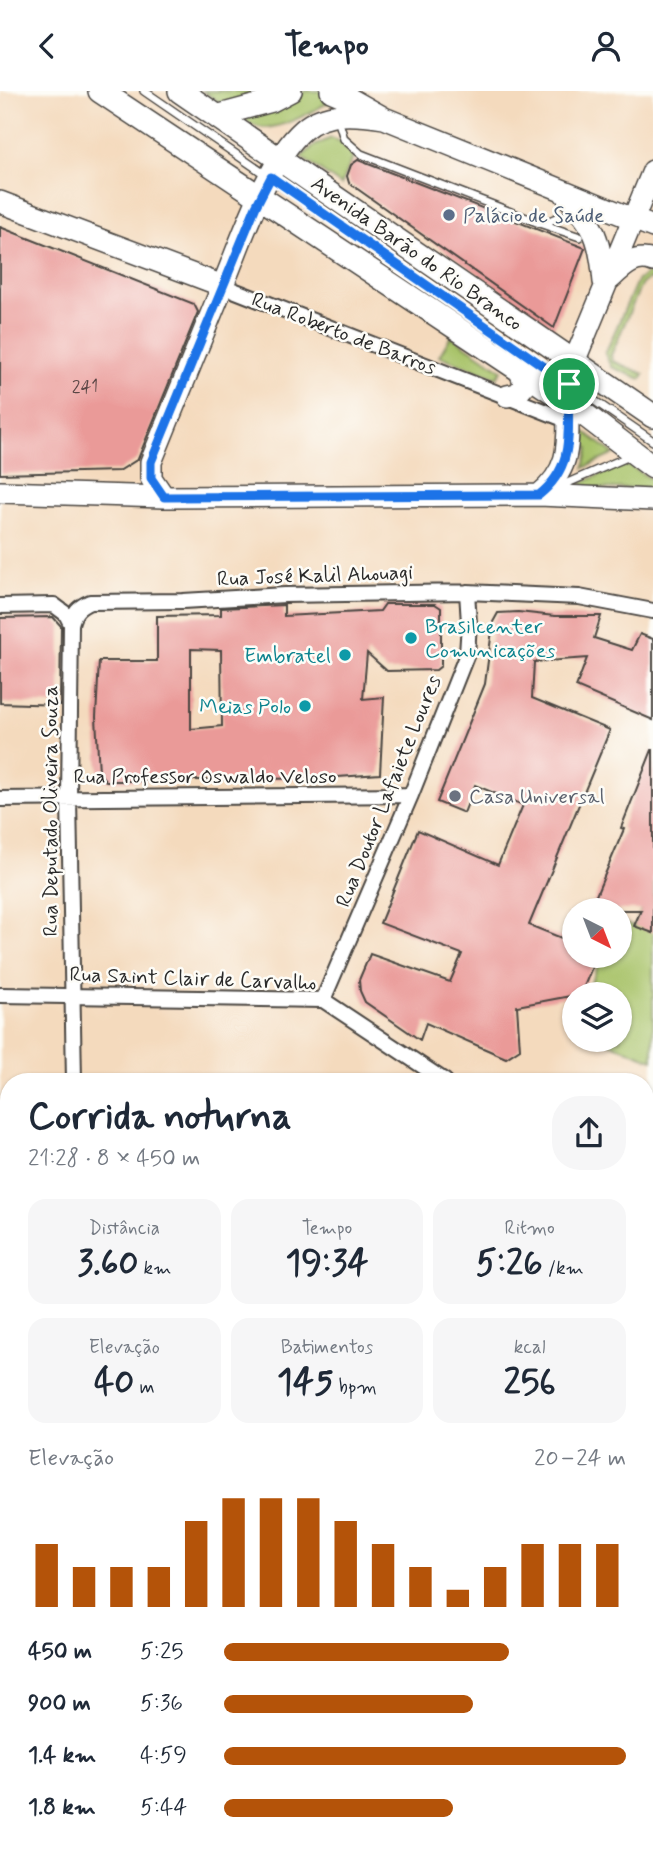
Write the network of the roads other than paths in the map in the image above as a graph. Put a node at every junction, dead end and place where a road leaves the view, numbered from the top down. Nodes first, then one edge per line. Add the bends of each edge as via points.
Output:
1 (100, 91) edge
2 (144, 91) edge
3 (180, 91) edge
4 (291, 91) edge
5 (331, 91) edge
6 (338, 115) junction
7 (216, 116) junction
8 (384, 118) junction
9 (276, 168) junction
10 (653, 171) edge
11 (562, 190) junction
12 (259, 197) junction
13 (0, 202) edge
14 (633, 219) junction
15 (542, 224) junction
16 (582, 227) junction
17 (653, 227) edge
18 (653, 261) edge
19 (605, 285) junction
20 (223, 286) junction
21 (520, 371) junction
22 (570, 392) junction
23 (507, 396) junction
24 (653, 416) edge
25 (648, 454) edge
26 (4, 495) edge
27 (539, 495) junction
28 (164, 497) junction
29 (653, 500) edge
30 (467, 592) junction
31 (0, 606) edge
32 (653, 611) edge
33 (71, 624) junction
34 (411, 795) junction
35 (69, 798) junction
36 (0, 799) edge
37 (0, 995) edge
38 (73, 995) junction
39 (323, 1000) junction
40 (74, 1073) edge
41 (433, 1073) edge

1 - 12 main road, Avenida Barão do Rio Branco
2 - 9 lane, Avenida Barão do Rio Branco
3 - 7 main road, Avenida Barão do Rio Branco
4 - 7 main road
5 - 8 main road
6 - 8 main road
6 - 9 main road via 305,128
6 - 15 lane via 344,139 361,154
7 - 9 main road, Avenida Barão do Rio Branco
8 - 11 main road
9 - 12 main road
9 - 22 main road, Avenida Barão do Rio Branco
10 - 14 main road
11 - 14 main road
11 - 16 main road
12 - 20 main road
12 - 21 main road, Avenida Barão do Rio Branco
13 - 20 main road, Rua Roberto de Barros
14 - 17 main road
14 - 19 main road
15 - 16 lane
15 - 16 lane via 571,214
16 - 19 main road via 601,246
18 - 19 main road via 632,261
19 - 22 main road
20 - 23 street, Rua Roberto de Barros
20 - 28 main road via 151,462 151,478
21 - 22 main road, Avenida Barão do Rio Branco
21 - 23 main road via 525,385 517,394
22 - 23 street, Rua Roberto de Barros
22 - 24 main road, Avenida Barão do Rio Branco
22 - 25 main road, Avenida Barão do Rio Branco
22 - 27 main road via 565,461 552,485
25 - 27 lane
26 - 28 main road
27 - 28 main road
27 - 29 main road
30 - 32 street, Rua José Kalil Ahouagi via 579,597
30 - 33 street, Rua José Kalil Ahouagi via 90,601 76,610
30 - 34 street, Rua Doutor Lafaiete Loures via 467,654
31 - 33 street via 54,605
33 - 35 street, Rua Deputado Oliveira Souza
34 - 35 street, Rua Professor Oswaldo Veloso
34 - 39 street, Rua Doutor Lafaiete Loures
35 - 36 street, Rua Professor Oswaldo Veloso
35 - 38 street, Rua Deputado Oliveira Souza
37 - 38 street, Rua Saint Clair de Carvalho
38 - 39 street, Rua Saint Clair de Carvalho
38 - 40 street, Rua Deputado Oliveira Souza
39 - 41 street, Rua Saint Clair de Carvalho

